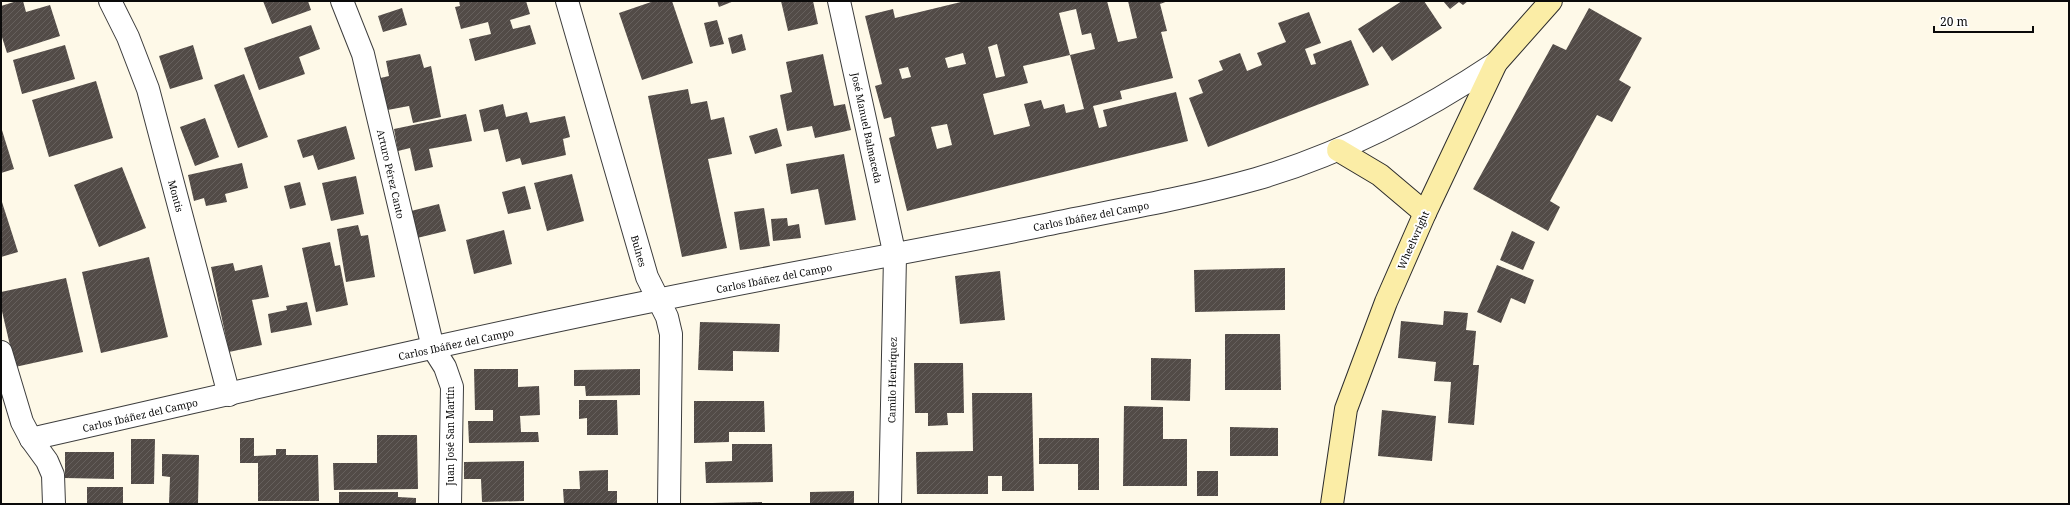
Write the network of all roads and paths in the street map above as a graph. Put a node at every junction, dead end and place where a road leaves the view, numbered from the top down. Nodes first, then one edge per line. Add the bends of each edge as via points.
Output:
1 (110, 1) edge
2 (342, 1) edge
3 (567, 1) edge
4 (839, 1) edge
5 (1551, 1) edge
6 (1496, 63) junction
7 (1338, 150) junction
8 (1425, 213) junction
9 (895, 256) junction
10 (657, 300) junction
11 (433, 348) junction
12 (1, 352) edge
13 (228, 395) junction
14 (31, 439) junction
15 (54, 504) edge
16 (450, 504) edge
17 (669, 504) edge
18 (890, 504) edge
19 (1332, 504) edge

1 - 13 street, Montis via 128,37 148,89
2 - 11 street, Arturo Pérez Canto via 363,54
3 - 10 street, Bulnes via 646,277
4 - 9 street, José Manuel Balmaceda
5 - 6 main road, Wheelwright
6 - 7 street, Carlos Ibáñez del Campo via 1432,103
6 - 8 main road, Wheelwright
7 - 8 main road via 1380,175
7 - 9 street, Carlos Ibáñez del Campo via 1256,179 1168,200
8 - 19 main road, Wheelwright via 1386,302 1346,409
9 - 10 street, Carlos Ibáñez del Campo
9 - 18 street, Camilo Henríquez
10 - 11 street, Carlos Ibáñez del Campo
10 - 17 street, Bulnes via 667,317 670,334
11 - 13 street, Carlos Ibáñez del Campo
11 - 16 street, Juan José San Martín via 445,367 452,387
12 - 14 street via 22,422
13 - 14 street, Carlos Ibáñez del Campo
14 - 15 street via 47,460 53,475

